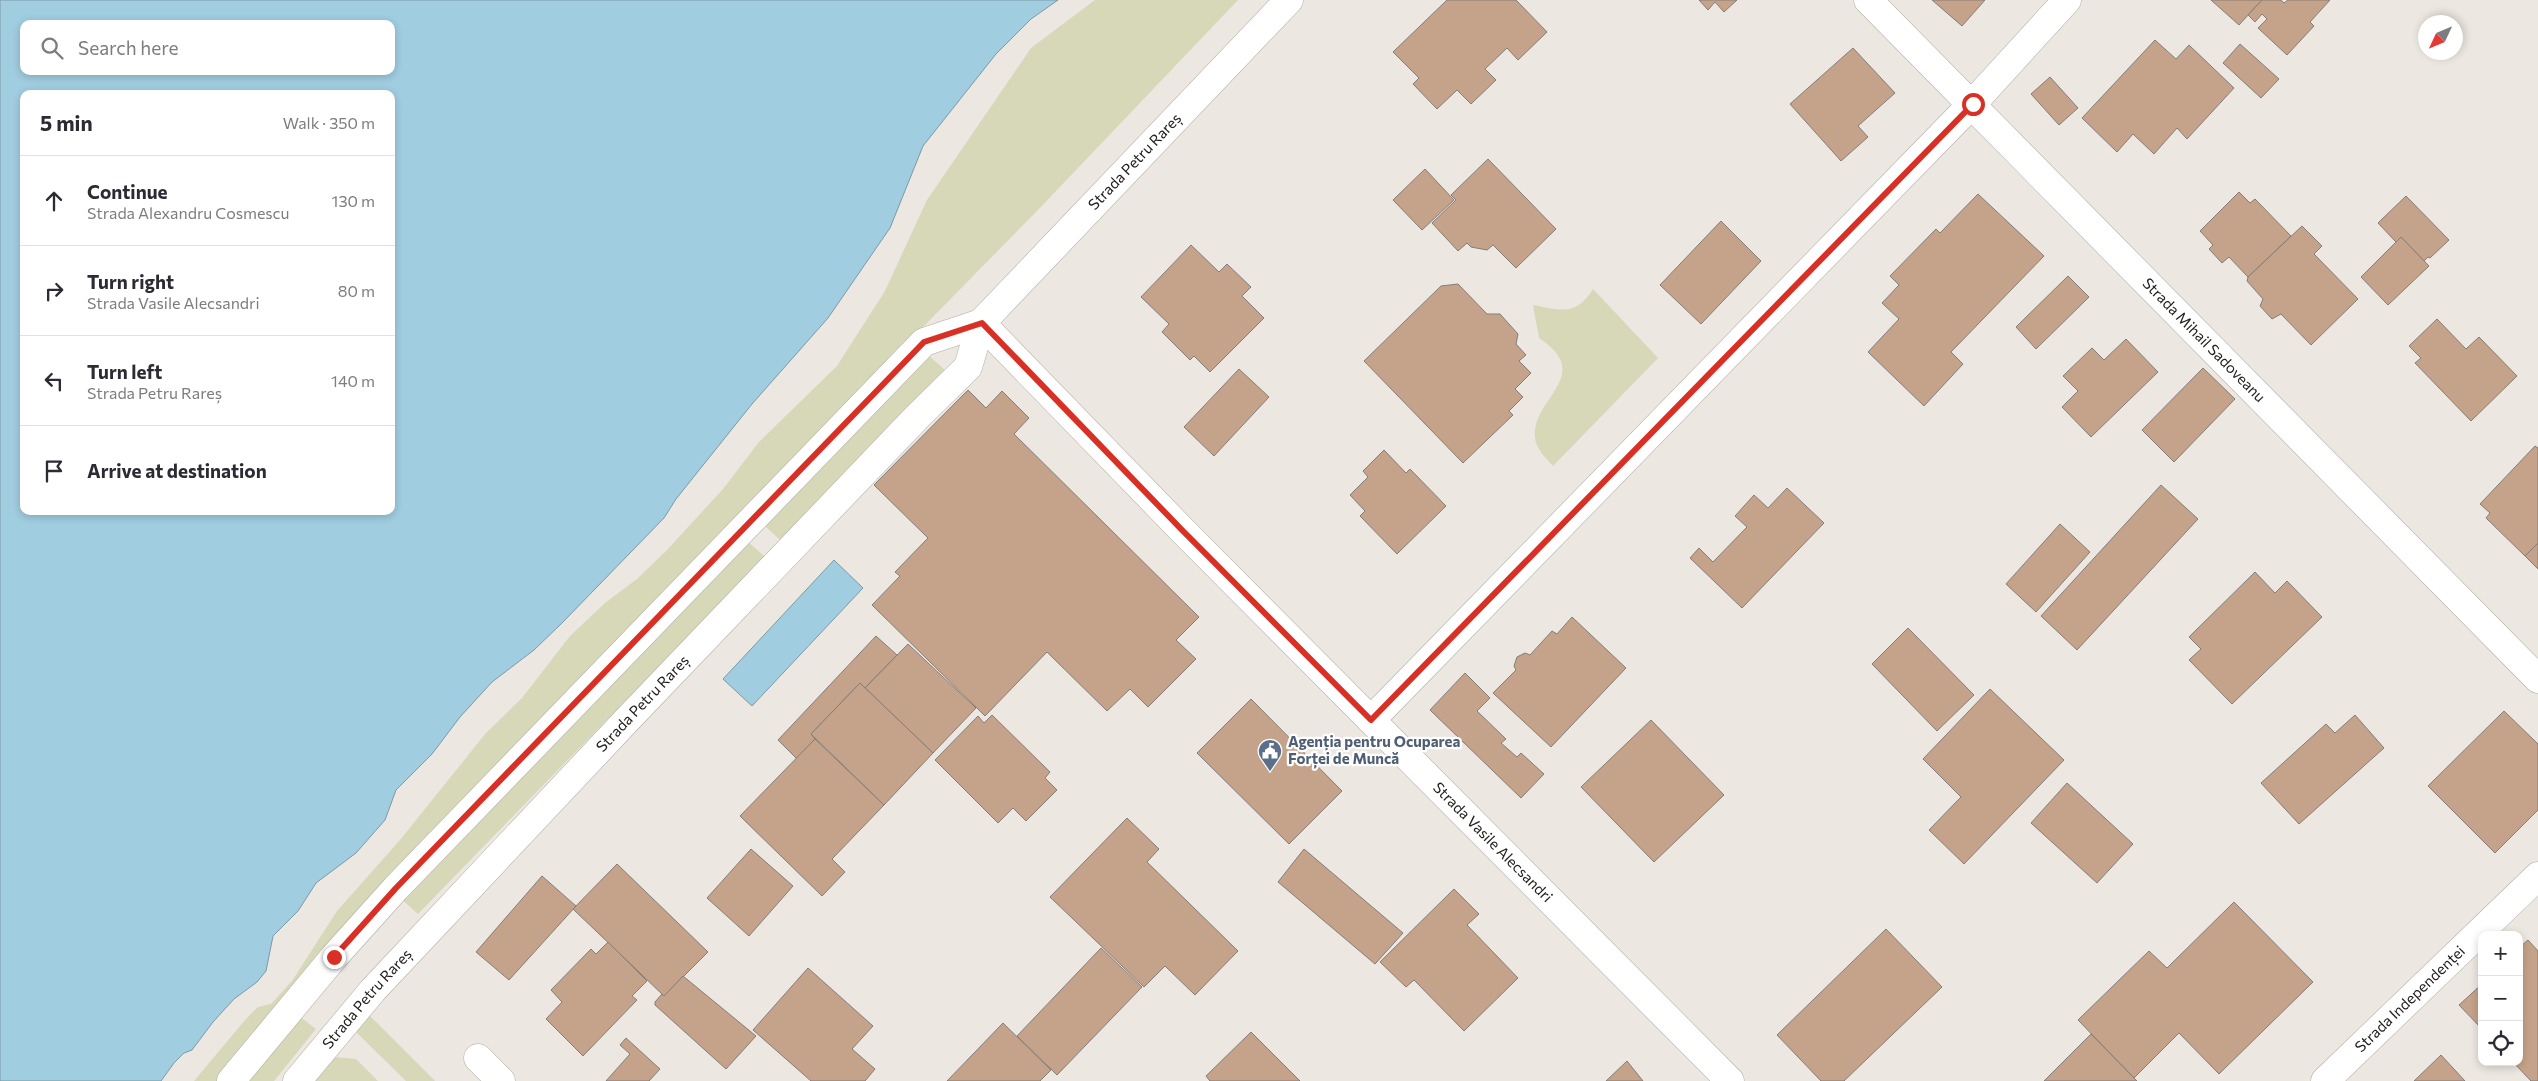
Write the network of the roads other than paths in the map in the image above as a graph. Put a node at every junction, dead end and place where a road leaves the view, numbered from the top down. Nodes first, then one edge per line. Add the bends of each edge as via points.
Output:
1 (1290, 0) edge
2 (1868, 0) edge
3 (2067, 0) edge
4 (1973, 104) junction
5 (982, 323) junction
6 (2538, 679) edge
7 (1371, 720) junction
8 (2538, 876) edge
9 (478, 1058) dead end
10 (231, 1081) edge
11 (297, 1081) edge
12 (501, 1081) edge
13 (1730, 1081) edge
14 (2325, 1081) edge

1 - 5 street, Strada Petru Rareș
2 - 4 street, Strada Mihail Sadoveanu
3 - 4 street
4 - 6 street, Strada Mihail Sadoveanu
4 - 7 street
5 - 7 street, Strada Vasile Alecsandri
5 - 10 street, Strada Petru Rareș via 924,342 396,888
5 - 11 street, Strada Petru Rareș via 968,367 379,982
7 - 13 street, Strada Vasile Alecsandri
8 - 14 street, Strada Independenței
9 - 12 street

